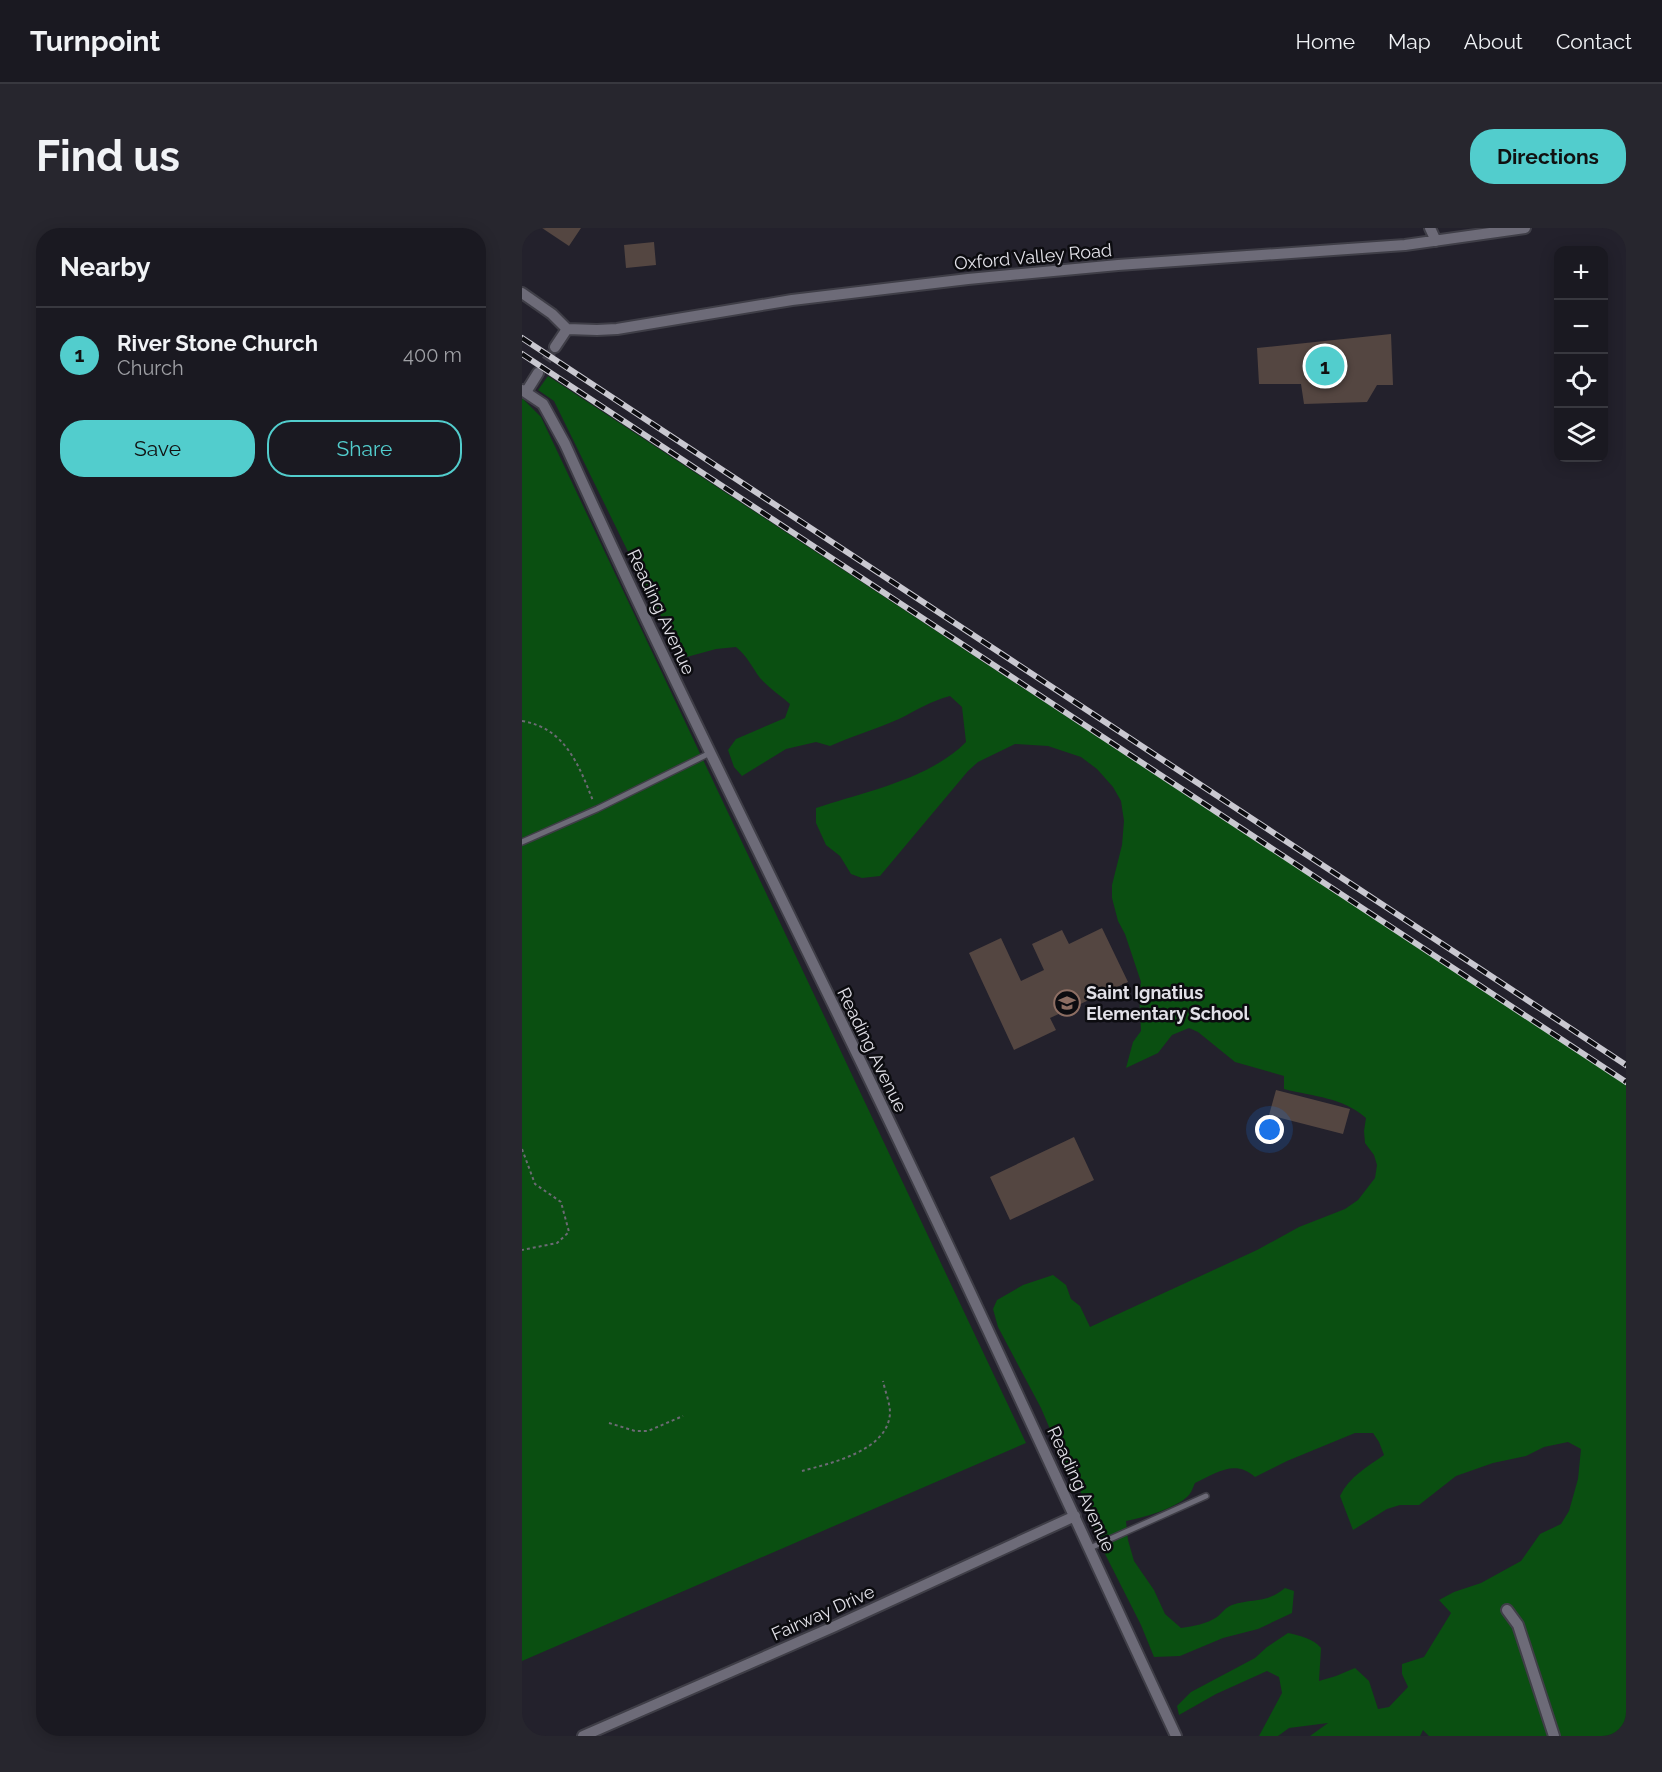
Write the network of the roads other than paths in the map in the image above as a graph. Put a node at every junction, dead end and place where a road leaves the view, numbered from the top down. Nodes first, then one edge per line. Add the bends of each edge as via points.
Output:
1 (1430, 228) edge
2 (1525, 228) edge
3 (1436, 241) junction
4 (522, 293) edge
5 (567, 329) junction
6 (555, 347) tunnel mouth
7 (538, 373) tunnel mouth
8 (524, 391) edge
9 (710, 753) junction
10 (522, 842) edge
11 (1206, 1496) dead end
12 (1076, 1516) junction
13 (1090, 1548) junction
14 (1506, 1610) dead end
15 (583, 1736) edge
16 (1176, 1736) edge
17 (1554, 1736) edge

1 - 3 street
2 - 3 street, Oxford Valley Road
3 - 5 street, Oxford Valley Road via 968,279 792,300 617,329
4 - 5 street
5 - 6 street
7 - 8 street
8 - 9 street, Reading Avenue via 543,404 565,444
9 - 10 lane
9 - 12 street, Reading Avenue
11 - 13 lane
12 - 13 street, Reading Avenue
12 - 15 street, Fairway Drive
13 - 16 street, Reading Avenue
14 - 17 street via 1518,1625

